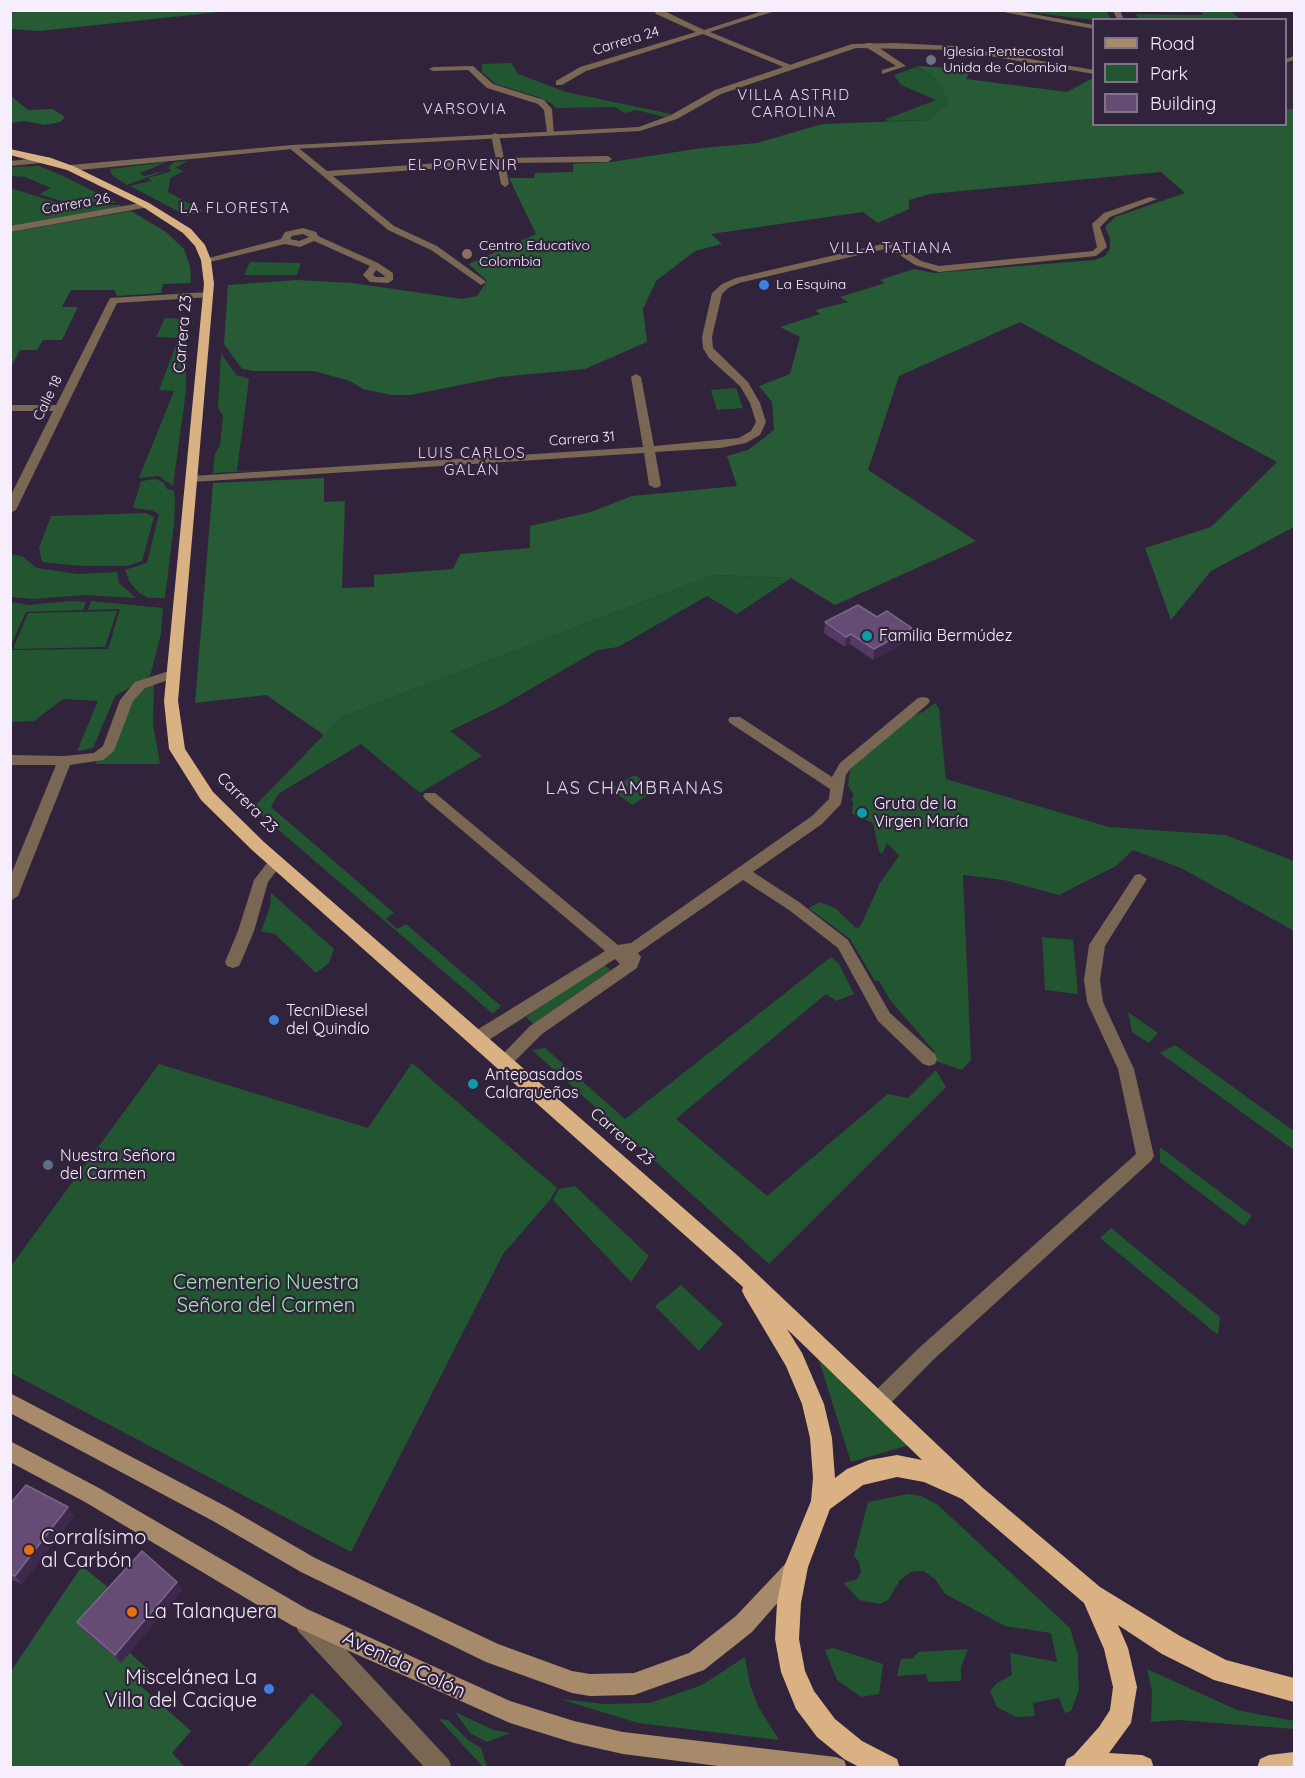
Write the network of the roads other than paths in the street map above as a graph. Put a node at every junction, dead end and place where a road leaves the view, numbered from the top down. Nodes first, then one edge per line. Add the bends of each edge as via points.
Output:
1 (658, 10) edge
2 (775, 10) edge
3 (996, 10) edge
4 (1092, 27) edge
5 (703, 32) junction
6 (869, 45) junction
7 (789, 66) junction
8 (433, 69) dead end
9 (885, 72) dead end
10 (1092, 72) edge
11 (560, 83) dead end
12 (551, 133) junction
13 (495, 135) junction
14 (292, 147) junction
15 (10, 152) edge
16 (608, 159) dead end
17 (48, 160) junction
18 (500, 161) junction
19 (10, 164) edge
20 (70, 168) junction
21 (325, 174) junction
22 (505, 184) dead end
23 (1154, 199) dead end
24 (146, 206) junction
25 (10, 230) edge
26 (206, 260) junction
27 (375, 265) dead end
28 (481, 282) dead end
29 (208, 295) junction
30 (636, 377) dead end
31 (10, 408) edge
32 (60, 408) junction
33 (649, 450) junction
34 (192, 479) junction
35 (655, 485) dead end
36 (10, 510) edge
37 (172, 674) junction
38 (923, 701) dead end
39 (735, 720) dead end
40 (10, 760) edge
41 (65, 760) junction
42 (837, 786) junction
43 (430, 796) dead end
44 (276, 862) junction
45 (742, 872) junction
46 (1140, 879) dead end
47 (10, 896) edge
48 (616, 951) junction
49 (633, 956) junction
50 (233, 962) dead end
51 (478, 1038) junction
52 (929, 1059) dead end
53 (504, 1061) junction
54 (730, 1261) junction
55 (879, 1401) junction
56 (10, 1402) edge
57 (10, 1451) edge
58 (975, 1496) junction
59 (822, 1502) junction
60 (796, 1567) junction
61 (1092, 1595) junction
62 (299, 1617) junction
63 (1294, 1690) edge
64 (1294, 1765) edge
65 (1079, 1766) edge
66 (441, 1767) edge
67 (836, 1767) edge
68 (888, 1767) edge
69 (1142, 1767) edge
70 (1269, 1767) edge

1 - 5 street
2 - 5 street, Carrera 24
3 - 4 street
5 - 7 street
5 - 11 street, Carrera 24 via 583,69
6 - 7 street
6 - 9 street via 902,66
6 - 10 street via 954,48
7 - 12 street via 718,92 657,125
8 - 12 street via 470,68 490,86 541,102 548,109
12 - 13 street
13 - 14 street
13 - 18 street
14 - 20 street
14 - 21 street
15 - 17 highway, Carrera 23
16 - 18 street
17 - 19 street
17 - 20 highway, Carrera 23
18 - 21 street
18 - 22 street
20 - 24 highway, Carrera 23
21 - 28 street via 391,228 434,248
23 - 33 street, Carrera 31 via 1107,215 1095,226 1102,247 1096,253 939,269 918,263 891,245 725,286 717,293 708,348 744,384 755,403 761,422 756,433 742,441 720,445
24 - 25 street, Carrera 26
24 - 26 highway, Carrera 23 via 187,231 200,245
26 - 27 street via 285,241 288,234 299,231
26 - 29 highway, Carrera 23
29 - 32 street, Calle 18 via 112,300
29 - 34 highway, Carrera 23
30 - 33 street
31 - 32 street
32 - 36 street, Calle 18
33 - 34 street, Carrera 31
33 - 35 street
34 - 37 highway, Carrera 23
37 - 41 street via 140,685 127,700 109,748 98,757
37 - 44 highway, Carrera 23 via 172,724 185,766 207,796
38 - 42 street via 845,766
39 - 42 street
40 - 41 street
41 - 47 street
42 - 45 street via 836,801 817,820
43 - 48 street
44 - 50 street via 261,879
44 - 51 highway, Carrera 23
45 - 49 street
45 - 52 street via 843,944 884,1017
46 - 55 street via 1097,945 1092,980 1095,1002 1126,1069 1145,1156
48 - 49 street
48 - 51 street
49 - 53 street via 536,1030
51 - 53 highway, Carrera 23
53 - 54 highway, Carrera 23
54 - 55 highway, Carrera 23
54 - 59 highway, Carrera 23 via 769,1315 813,1404 824,1462
55 - 58 highway, Carrera 23
56 - 60 main road via 318,1570 502,1658 572,1682 634,1684 696,1662 744,1624
57 - 62 main road, Avenida Colón via 92,1494
58 - 59 highway via 926,1472 897,1466 855,1477
58 - 61 highway
59 - 60 highway
60 - 68 highway via 788,1639 793,1672 805,1700 839,1740
61 - 63 highway via 1171,1645 1223,1671
61 - 65 highway via 1116,1648 1125,1687 1122,1714 1108,1736
62 - 66 street
62 - 67 main road, Avenida Colón via 462,1692 574,1732 651,1748
64 - 70 highway
65 - 69 highway

